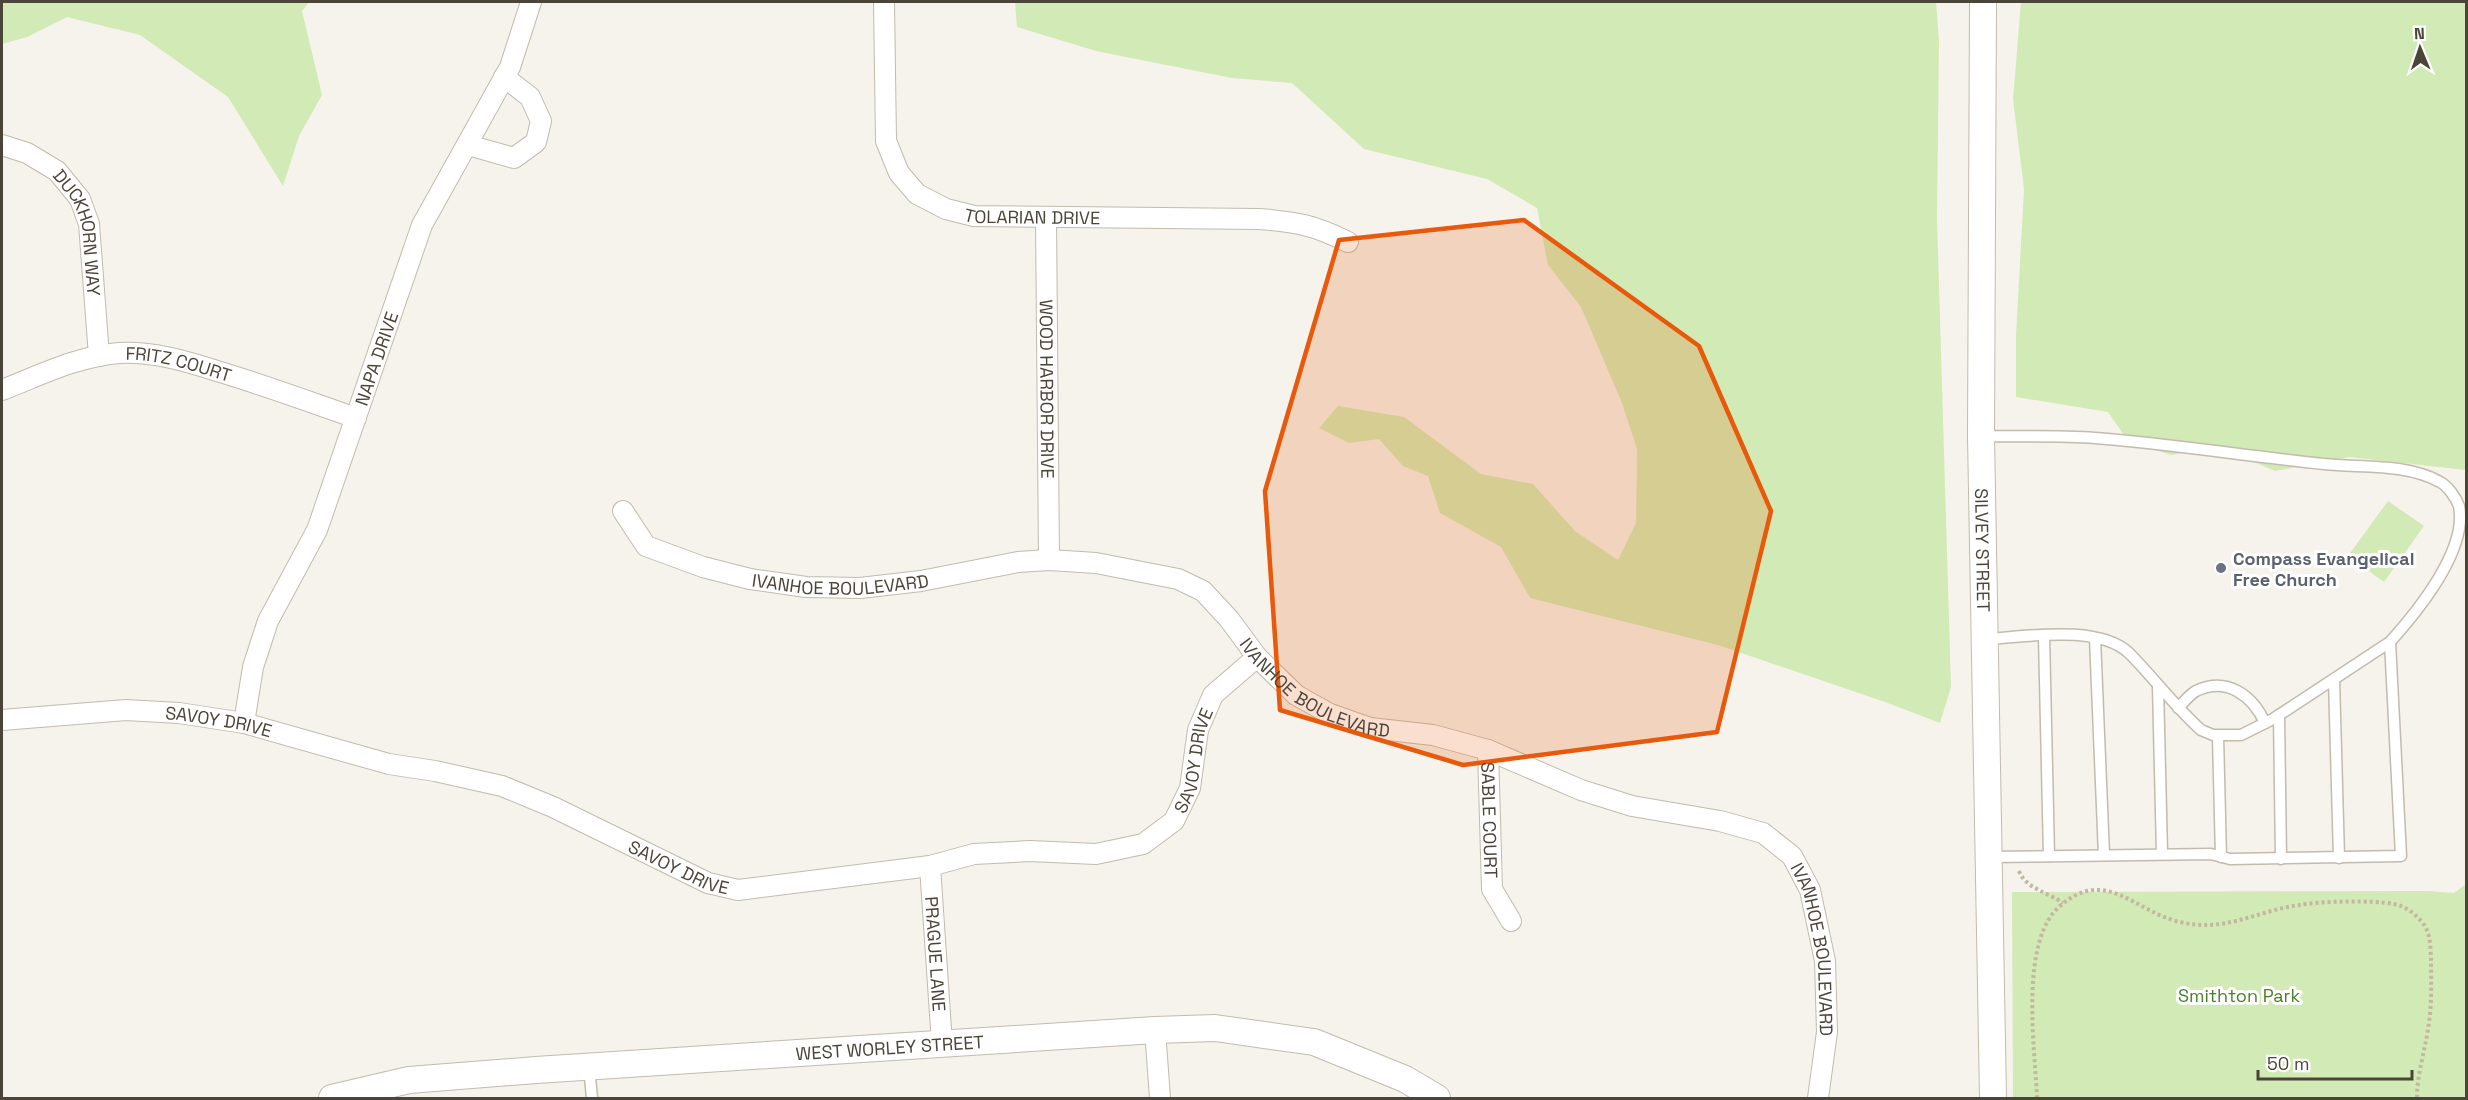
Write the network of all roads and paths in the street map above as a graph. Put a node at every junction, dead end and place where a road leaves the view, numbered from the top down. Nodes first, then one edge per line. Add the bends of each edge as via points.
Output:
1 (531, 2) edge
2 (884, 2) edge
3 (1983, 2) edge
4 (504, 77) junction
5 (2, 145) edge
6 (468, 145) junction
7 (1046, 218) junction
8 (1348, 242) dead end
9 (99, 356) junction
10 (2, 390) edge
11 (356, 418) junction
12 (1981, 436) junction
13 (623, 511) dead end
14 (1049, 560) junction
15 (2044, 636) junction
16 (2095, 638) junction
17 (1986, 639) junction
18 (2390, 642) junction
19 (1257, 657) junction
20 (2334, 679) junction
21 (2158, 686) junction
22 (2178, 708) junction
23 (2279, 715) junction
24 (2, 720) edge
25 (244, 723) junction
26 (2265, 723) junction
27 (2218, 736) junction
28 (1488, 750) junction
29 (2162, 854) junction
30 (2104, 855) junction
31 (2049, 856) junction
32 (2221, 857) junction
33 (2339, 858) junction
34 (2281, 859) junction
35 (930, 866) junction
36 (1990, 869) junction
37 (2063, 903) junction
38 (1511, 921) dead end
39 (1155, 1030) junction
40 (942, 1044) junction
41 (589, 1067) junction
42 (332, 1098) edge
43 (592, 1098) edge
44 (1160, 1098) edge
45 (1437, 1098) edge
46 (1818, 1098) edge
47 (1993, 1098) edge
48 (2037, 1098) edge
49 (2417, 1098) edge

1 - 4 street, NAPA DRIVE
2 - 7 street, TOLARIAN DRIVE via 886,141 899,173 917,194 946,209 974,216
3 - 12 street, SILVEY STREET
4 - 6 street, NAPA DRIVE
4 - 6 street via 530,97 541,121 536,142 514,158
5 - 9 street, DUCKHORN WAY via 27,153 57,171 80,199 89,224
6 - 11 street, NAPA DRIVE via 422,225
7 - 8 street, TOLARIAN DRIVE via 1298,222
7 - 14 street, WOOD HARBOR DRIVE
9 - 10 street, FRITZ COURT via 57,366
9 - 11 street, FRITZ COURT via 146,354 183,360
11 - 25 street, NAPA DRIVE via 317,530 268,621 253,667
12 - 17 street, SILVEY STREET
12 - 18 lane via 2093,438 2408,471 2442,483 2459,506 2462,528 2458,546 2424,605
13 - 14 street, IVANHOE BOULEVARD via 646,546 703,567 806,587 890,585
14 - 19 street, IVANHOE BOULEVARD via 1096,563 1178,579 1203,591 1229,618
15 - 16 lane
15 - 17 lane
15 - 31 lane
16 - 21 lane via 2127,651
16 - 30 lane
17 - 36 street, SILVEY STREET
18 - 20 lane
18 - 33 lane via 2401,856
19 - 28 street, IVANHOE BOULEVARD via 1296,695 1330,714 1370,728 1433,735
19 - 35 street, SAVOY DRIVE via 1213,695 1198,730 1190,788 1174,821 1143,844 1096,854 974,854
20 - 23 lane
20 - 33 lane
21 - 22 lane
21 - 29 lane
22 - 26 lane via 2195,691 2219,687 2252,700
22 - 27 lane via 2201,730
23 - 26 lane
23 - 34 lane
24 - 25 street, SAVOY DRIVE via 126,710
25 - 35 street, SAVOY DRIVE via 389,764 502,786 708,883 738,890
26 - 27 lane via 2241,735
27 - 32 lane
28 - 38 street, SABLE COURT via 1492,889
28 - 46 street, IVANHOE BOULEVARD via 1581,790 1632,806 1720,821 1763,833 1792,856 1810,890 1825,961 1827,1032
29 - 30 lane
29 - 32 lane
30 - 31 lane
31 - 36 lane
32 - 34 lane
33 - 34 lane
35 - 40 street, PRAGUE LANE
36 - 37 path via 2004,880 2018,869 2024,881
36 - 47 street, SILVEY STREET
37 - 48 path via 2044,926 2035,950 2032,986
37 - 49 path via 2095,889 2109,890 2178,922 2202,925 2233,923 2300,904 2372,902 2410,910 2430,934 2429,1022
39 - 40 street, WEST WORLEY STREET
39 - 44 street
39 - 45 street, WEST WORLEY STREET via 1215,1028 1314,1042 1405,1079
40 - 41 street, WEST WORLEY STREET
41 - 42 street, WEST WORLEY STREET via 409,1080
41 - 43 lane

